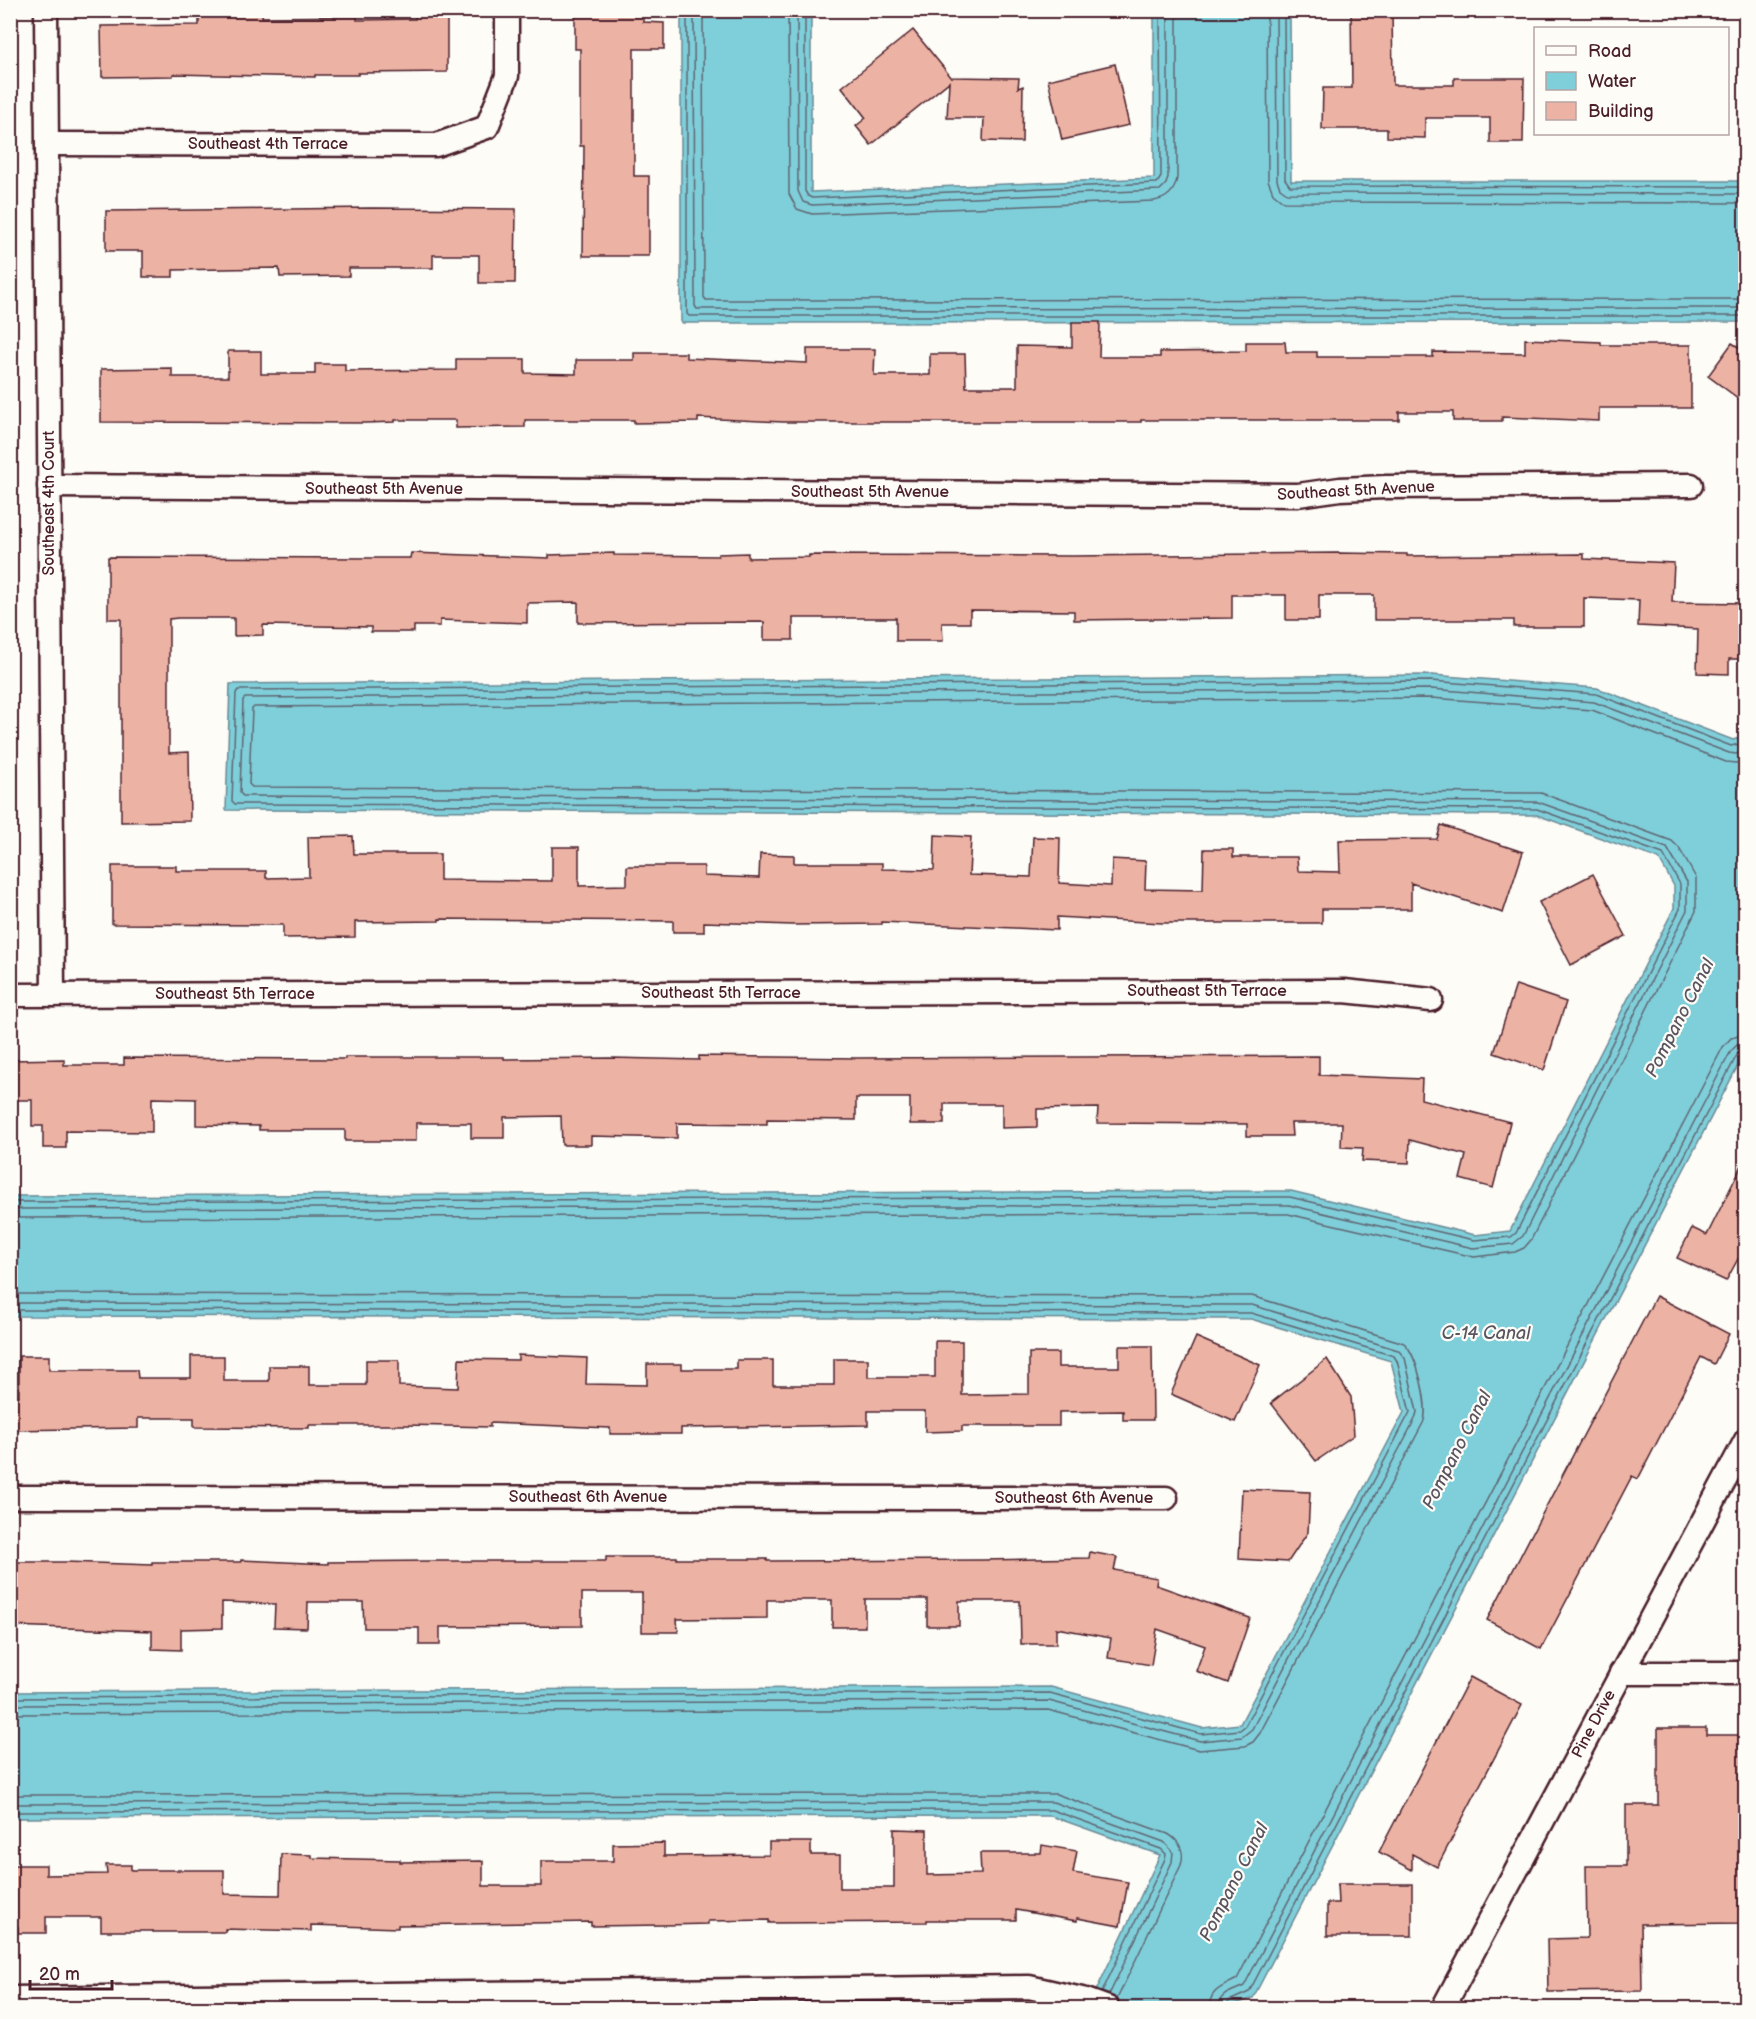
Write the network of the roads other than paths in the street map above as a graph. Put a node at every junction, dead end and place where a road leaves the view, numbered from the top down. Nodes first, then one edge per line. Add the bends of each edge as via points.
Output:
1 (46, 10) edge
2 (507, 10) edge
3 (47, 144) junction
4 (1691, 484) dead end
5 (49, 486) junction
6 (10, 994) edge
7 (53, 994) junction
8 (1431, 1000) dead end
9 (1746, 1440) edge
10 (10, 1497) edge
11 (1166, 1498) dead end
12 (1621, 1673) junction
13 (1746, 1673) edge
14 (10, 1998) edge
15 (1108, 2008) edge
16 (1443, 2008) edge

1 - 3 street, Southeast 4th Court
2 - 3 street, Southeast 4th Terrace via 507,76 487,127 436,145
3 - 5 street, Southeast 4th Court
4 - 5 street, Southeast 5th Avenue via 1386,487 1298,495
5 - 7 street, Southeast 4th Court
6 - 7 street, Southeast 5th Terrace
7 - 8 street, Southeast 5th Terrace via 1344,991
9 - 12 street, Pine Drive
10 - 11 street, Southeast 6th Avenue
12 - 13 street
12 - 16 street, Pine Drive
14 - 15 street via 1029,1987

